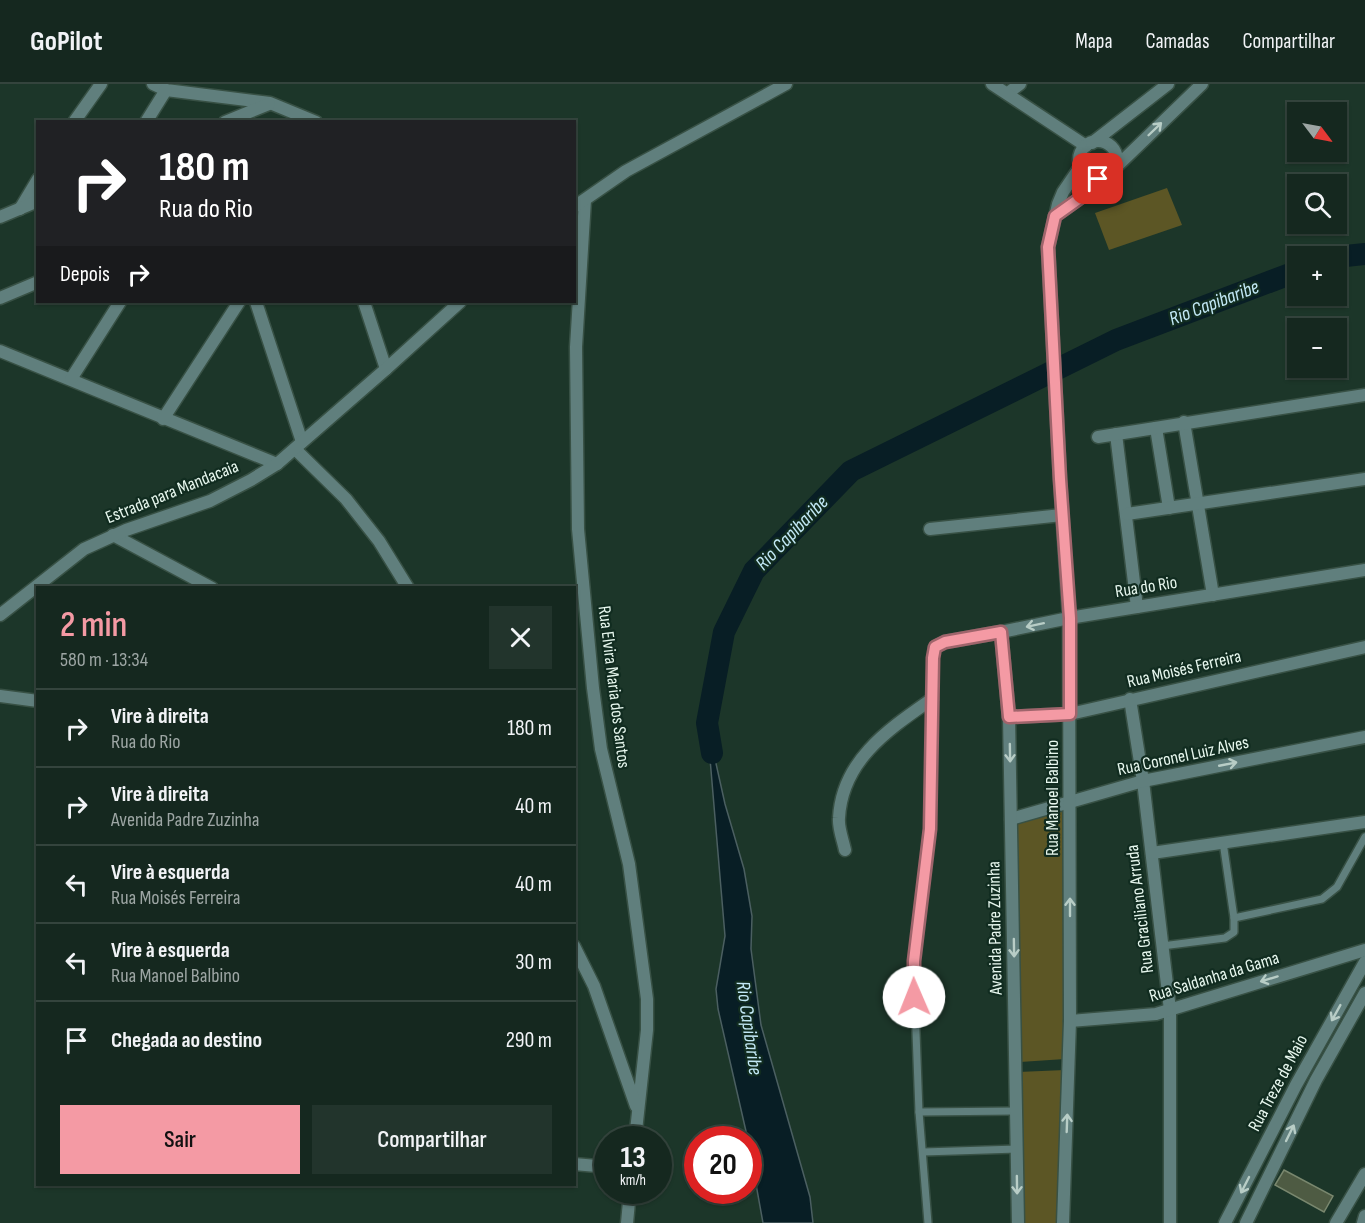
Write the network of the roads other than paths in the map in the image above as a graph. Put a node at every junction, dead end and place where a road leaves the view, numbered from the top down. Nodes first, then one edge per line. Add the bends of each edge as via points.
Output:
1 (101, 84) edge
2 (153, 84) edge
3 (786, 84) edge
4 (992, 84) edge
5 (1020, 84) edge
6 (1168, 84) edge
7 (1202, 84) edge
8 (166, 90) junction
9 (1008, 93) junction
10 (270, 103) junction
11 (75, 120) edge
12 (147, 120) edge
13 (230, 120) edge
14 (311, 120) edge
15 (1089, 144) junction
16 (1080, 167) junction
17 (1113, 170) junction
18 (1098, 179) junction
19 (36, 182) edge
20 (36, 202) edge
21 (580, 204) edge
22 (20, 209) junction
23 (1055, 216) junction
24 (0, 217) edge
25 (36, 283) edge
26 (0, 298) edge
27 (119, 303) edge
28 (238, 303) edge
29 (256, 303) edge
30 (364, 303) edge
31 (459, 303) edge
32 (0, 351) edge
33 (386, 369) junction
34 (71, 379) junction
35 (1365, 395) edge
36 (163, 419) junction
37 (1184, 422) junction
38 (1156, 428) junction
39 (1116, 434) junction
40 (1098, 437) dead end
41 (298, 445) junction
42 (277, 464) junction
43 (1365, 479) edge
44 (1198, 503) junction
45 (1169, 508) junction
46 (1127, 514) junction
47 (1062, 515) junction
48 (930, 529) dead end
49 (112, 535) junction
50 (1365, 570) edge
51 (36, 586) edge
52 (36, 586) edge
53 (209, 586) edge
54 (407, 586) edge
55 (1213, 595) junction
56 (1137, 607) junction
57 (0, 615) edge
58 (1070, 618) junction
59 (1001, 632) junction
60 (935, 647) joint
61 (1365, 647) edge
62 (0, 696) edge
63 (932, 699) junction
64 (1130, 699) junction
65 (36, 701) edge
66 (1070, 714) junction
67 (1009, 717) junction
68 (1365, 737) edge
69 (1143, 781) junction
70 (1069, 801) junction
71 (1011, 819) junction
72 (1365, 822) edge
73 (1365, 837) edge
74 (1223, 842) junction
75 (844, 850) dead end
76 (1152, 853) junction
77 (1234, 918) junction
78 (1162, 946) junction
79 (576, 950) edge
80 (1365, 950) edge
81 (1365, 962) edge
82 (1365, 993) edge
83 (1170, 1010) junction
84 (1070, 1021) junction
85 (638, 1110) junction
86 (1016, 1111) junction
87 (919, 1112) junction
88 (636, 1126) edge
89 (1017, 1149) junction
90 (922, 1152) junction
91 (576, 1164) edge
92 (594, 1166) edge
93 (1365, 1174) edge
94 (629, 1204) edge
95 (1365, 1216) edge
96 (1228, 1222) edge
97 (627, 1223) edge
98 (928, 1223) edge
99 (1018, 1223) edge
100 (1063, 1223) edge
101 (1170, 1223) edge
102 (1246, 1223) edge
103 (1336, 1223) edge
104 (1363, 1223) edge

1 - 11 street
2 - 8 street
3 - 21 street via 626,171
4 - 9 street
5 - 9 street
6 - 15 street
17 -> 7 street
8 - 10 street
8 - 12 street
9 - 15 street
10 - 13 street
10 - 14 street
15 - 16 street via 1080,155
15 - 17 street via 1099,142 1110,147 1116,158
16 - 18 street via 1087,176
16 - 23 street, Rua Manoel Balbino via 1063,192
17 - 18 street
18 - 23 street via 1083,196
19 - 22 street
20 - 22 street
21 - 85 street, Rua Elvira Maria dos Santos via 576,346 578,529 601,749 629,864 647,999
22 - 24 street
23 - 47 street, Rua Manoel Balbino via 1048,247
25 - 26 street
27 - 34 street
28 - 36 street
29 - 41 street
30 - 33 street
31 - 33 street, Estrada para Mandacaia
32 - 34 street
33 - 41 street, Estrada para Mandacaia
34 - 36 street
35 - 37 street
36 - 42 street
37 - 38 street
37 - 44 street
38 - 39 street
38 - 45 street
39 - 40 street
39 - 46 street
41 - 42 street, Estrada para Mandacaia
41 - 54 street via 379,541
42 - 49 street, Estrada para Mandacaia via 210,501
43 - 44 street
44 - 45 street
44 - 55 street
45 - 46 street
46 - 56 street
47 - 48 street
47 - 58 street, Rua Manoel Balbino
49 - 51 street, Estrada para Mandacaia via 71,558
49 - 53 street
50 - 55 street, Rua do Rio
52 - 57 street, Estrada para Mandacaia
55 - 56 street, Rua do Rio
56 - 58 street, Rua do Rio
58 -> 59 street, Rua do Rio
58 - 66 street, Rua Manoel Balbino
59 - 60 street, Rua do Rio
59 - 67 street, Avenida Padre Zuzinha
60 - 63 lane
61 - 64 street, Rua Moisés Ferreira
62 - 65 street
63 - 75 street via 864,753 845,785 838,819
63 - 87 lane via 930,829 914,961
64 - 66 street, Rua Moisés Ferreira
64 - 69 street, Rua Graciliano Arruda
66 - 67 street, Rua Moisés Ferreira
66 - 70 street, Rua Manoel Balbino
67 -> 71 street, Avenida Padre Zuzinha
69 -> 68 street, Rua Coronel Luiz Alves
69 - 70 street, Rua Coronel Luiz Alves
69 - 76 street, Rua Graciliano Arruda
70 - 71 street, Rua Coronel Luiz Alves
84 -> 70 street, Rua Manoel Balbino
71 -> 86 street, Avenida Padre Zuzinha
72 - 74 street
73 - 77 lane via 1337,887 1322,899
74 - 76 street
74 - 77 lane
76 - 78 street, Rua Graciliano Arruda
77 - 78 lane via 1235,930 1230,936
78 - 83 street, Rua Graciliano Arruda
79 - 85 street via 594,986
80 -> 83 street, Rua Saldanha da Gama
81 -> 96 street, Rua Treze de Maio via 1296,1085
102 -> 82 street, Rua Treze de Maio via 1316,1080
83 - 84 street, Rua Saldanha da Gama via 1141,1017
83 - 101 street, Rua Graciliano Arruda
100 -> 84 street, Rua Manoel Balbino
85 - 88 street, Rua Elvira Maria dos Santos
86 - 87 lane
86 - 89 street, Avenida Padre Zuzinha
87 - 90 lane
89 - 90 lane
89 -> 99 street, Avenida Padre Zuzinha
90 - 98 lane
91 - 92 street
93 - 103 street
94 - 97 street
95 - 104 street

